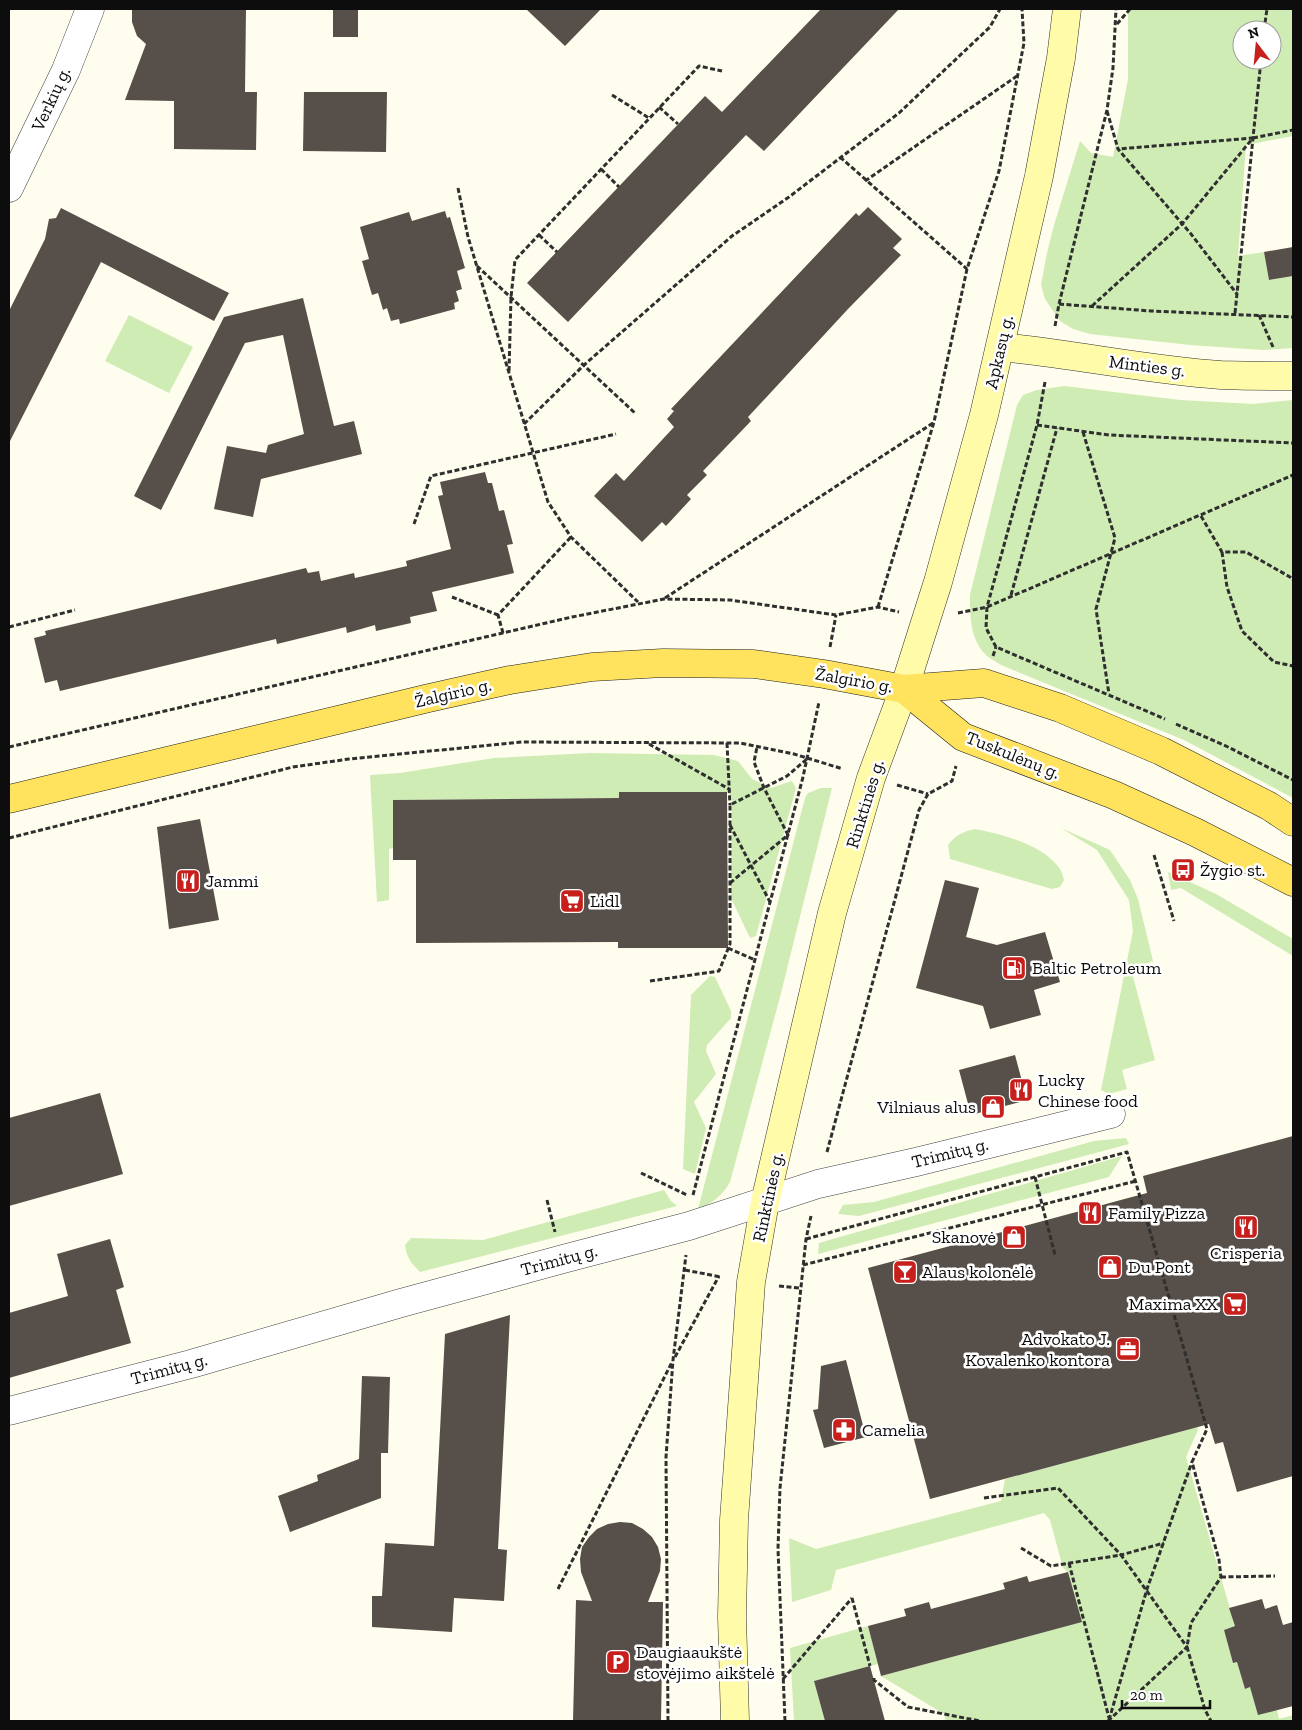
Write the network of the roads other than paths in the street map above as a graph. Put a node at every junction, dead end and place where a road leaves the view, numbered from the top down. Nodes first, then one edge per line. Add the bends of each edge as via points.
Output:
1 (90, 9) edge
2 (1067, 9) edge
3 (9, 188) edge
4 (1001, 347) junction
5 (1293, 376) edge
6 (904, 689) junction
7 (9, 799) edge
8 (1293, 822) edge
9 (1293, 882) edge
10 (1111, 1114) dead end
11 (765, 1202) junction
12 (9, 1412) edge
13 (735, 1721) edge

1 - 3 street, Verkių g. via 66,70
2 - 4 main road, Apkasų g. via 1039,176
4 - 5 main road, Minties g. via 1221,375
4 - 6 main road, Apkasų g. via 941,573
6 - 7 main road, Žalgirio g. via 754,664 663,663 592,667 510,680 429,698
6 - 8 main road via 984,683 1060,708 1161,751 1269,806
6 - 9 main road, Tuskulėnų g. via 963,737 1114,795 1196,832
6 - 11 main road, Rinktinės g. via 871,778 832,913
10 - 11 street, Trimitų g. via 818,1184
11 - 12 street, Trimitų g. via 689,1226
11 - 13 main road, Rinktinės g. via 751,1282 734,1511 732,1617

